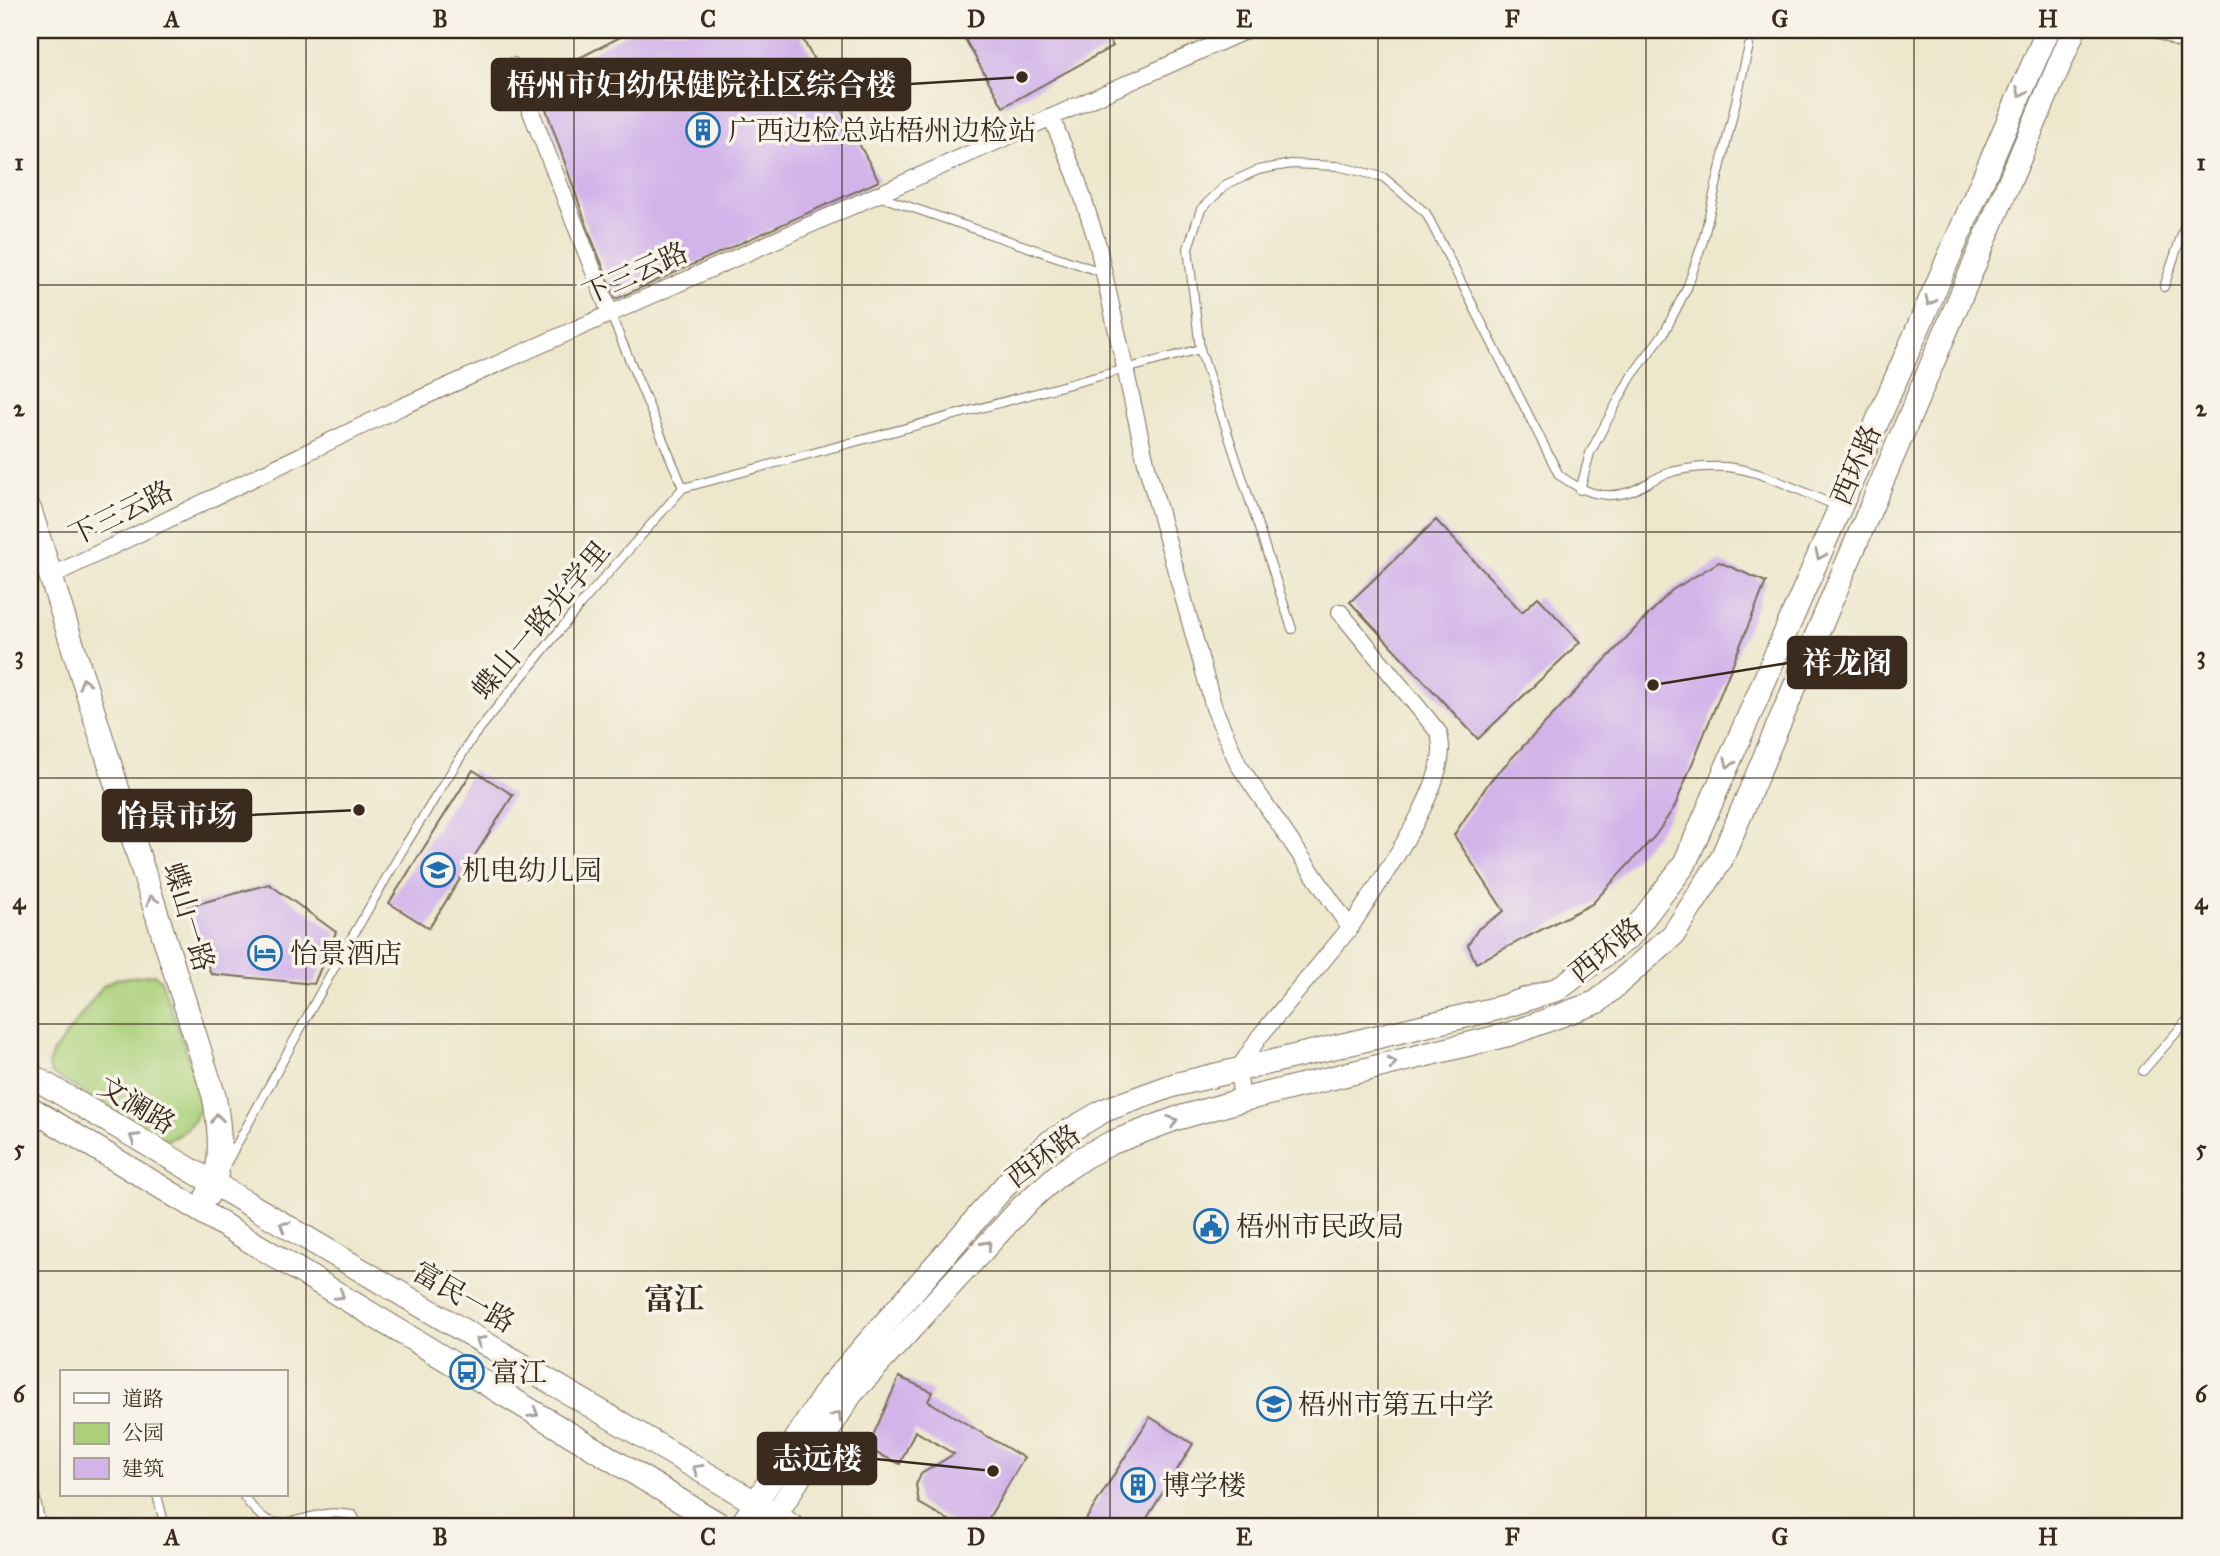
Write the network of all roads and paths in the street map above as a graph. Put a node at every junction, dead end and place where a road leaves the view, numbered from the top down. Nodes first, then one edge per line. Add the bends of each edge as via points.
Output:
1 (1247, 30) edge
2 (2048, 30) edge
3 (2074, 30) edge
4 (2158, 30) edge
5 (2190, 44) edge
6 (1749, 46) dead end
7 (513, 66) dead end
8 (1051, 117) junction
9 (876, 195) junction
10 (2190, 210) edge
11 (1104, 273) junction
12 (2164, 287) dead end
13 (610, 313) junction
14 (1200, 349) junction
15 (1125, 369) junction
16 (683, 488) junction
17 (1580, 490) junction
18 (1840, 508) junction
19 (30, 510) edge
20 (51, 576) junction
21 (1340, 612) dead end
22 (1292, 629) dead end
23 (1350, 928) junction
24 (2190, 1017) edge
25 (1238, 1070) junction
26 (2143, 1071) dead end
27 (30, 1075) edge
28 (1242, 1100) junction
29 (30, 1108) edge
30 (214, 1185) junction
31 (198, 1209) junction
32 (30, 1469) edge
33 (157, 1496) edge
34 (244, 1496) edge
35 (756, 1503) junction
36 (779, 1523) edge
37 (41, 1526) edge
38 (165, 1526) edge
39 (359, 1526) edge
40 (722, 1526) edge
41 (741, 1526) edge

1 - 8 street, 下三云路
2 -> 18 main road, 西环路
28 -> 3 main road, 西环路 via 1510,1034 1597,1002 1673,935 1721,860
4 - 5 street
6 - 17 lane via 1688,288 1607,421 1590,453
7 - 13 street
8 - 9 street, 下三云路
8 - 11 street via 1076,176
9 - 11 lane
9 - 13 street, 下三云路
10 - 12 lane
11 - 15 street
13 - 16 lane
13 - 20 street, 下三云路 via 401,407
14 - 15 lane
14 - 17 lane via 1188,248 1201,209 1227,184 1258,170 1291,164 1337,166 1383,177 1426,213 1559,475
14 - 22 lane
15 - 16 lane
15 - 23 street via 1147,467 1214,708 1238,764
16 - 30 lane, 蝶山一路光学里 via 473,737 330,975
17 - 18 lane via 1602,495 1628,492 1692,467 1729,467
18 -> 25 main road, 西环路 via 1684,865 1629,937 1558,989 1499,1008
19 - 20 main road, 蝶山一路
30 -> 20 main road, 蝶山一路 via 219,1149 214,1096
21 - 23 street via 1439,733 1441,749 1428,796
23 - 25 street via 1259,1037
24 - 26 lane
25 - 28 street
25 - 35 main road, 西环路 via 1174,1085 1105,1110 1050,1142 1023,1165 830,1386
30 -> 27 main road, 文澜路
36 -> 28 main road, 西环路 via 851,1394 1032,1198 1075,1163 1111,1143
29 - 31 main road, 文澜路
30 - 31 main road
35 -> 30 main road, 富民一路
31 -> 40 main road, 文澜路
32 - 37 lane
33 - 38 lane
34 - 39 lane via 258,1516 282,1524 328,1513 353,1515
35 - 36 main road, 富民一路
35 - 41 main road, 西环路

